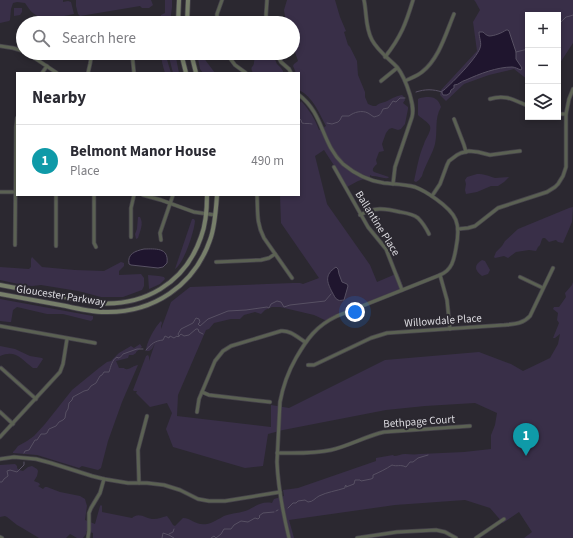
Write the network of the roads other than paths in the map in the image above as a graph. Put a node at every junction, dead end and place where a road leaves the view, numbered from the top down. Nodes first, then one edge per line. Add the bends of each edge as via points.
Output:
1 (179, 0) edge
2 (188, 0) edge
3 (222, 0) edge
4 (267, 0) edge
5 (364, 0) edge
6 (413, 0) edge
7 (454, 14) dead end
8 (178, 16) edge
9 (187, 16) edge
10 (217, 16) edge
11 (266, 16) edge
12 (0, 46) edge
13 (16, 49) edge
14 (385, 57) junction
15 (38, 60) edge
16 (91, 60) edge
17 (133, 60) edge
18 (183, 60) edge
19 (193, 60) edge
20 (231, 60) edge
21 (280, 60) edge
22 (47, 66) junction
23 (397, 68) junction
24 (43, 72) edge
25 (56, 72) edge
26 (88, 72) edge
27 (134, 72) edge
28 (186, 72) edge
29 (196, 72) edge
30 (245, 72) edge
31 (290, 72) edge
32 (405, 80) junction
33 (381, 81) dead end
34 (573, 89) edge
35 (300, 96) edge
36 (490, 99) dead end
37 (525, 105) edge
38 (561, 114) edge
39 (566, 114) junction
40 (454, 119) dead end
41 (16, 127) edge
42 (520, 151) dead end
43 (466, 152) junction
44 (334, 167) dead end
45 (393, 184) junction
46 (0, 192) edge
47 (16, 192) edge
48 (56, 196) edge
49 (94, 196) edge
50 (134, 196) edge
51 (146, 196) edge
52 (173, 196) edge
53 (207, 196) edge
54 (217, 196) edge
55 (258, 196) edge
56 (432, 196) junction
57 (170, 204) junction
58 (206, 214) junction
59 (215, 215) junction
60 (360, 215) junction
61 (458, 229) junction
62 (428, 234) dead end
63 (131, 237) dead end
64 (160, 240) dead end
65 (15, 245) dead end
66 (56, 246) dead end
67 (96, 247) dead end
68 (275, 254) junction
69 (216, 262) dead end
70 (553, 268) dead end
71 (440, 275) junction
72 (520, 277) dead end
73 (292, 278) dead end
74 (0, 285) edge
75 (543, 288) junction
76 (402, 290) junction
77 (0, 294) edge
78 (0, 326) edge
79 (450, 328) junction
80 (67, 339) junction
81 (305, 342) junction
82 (95, 343) dead end
83 (308, 365) dead end
84 (2, 368) dead end
85 (202, 392) junction
86 (36, 399) junction
87 (270, 402) dead end
88 (0, 412) edge
89 (198, 412) dead end
90 (147, 416) dead end
91 (13, 424) junction
92 (470, 426) dead end
93 (0, 437) edge
94 (277, 454) junction
95 (0, 459) edge
96 (104, 479) junction
97 (139, 483) junction
98 (280, 492) junction
99 (504, 519) dead end
100 (88, 538) edge
101 (289, 538) edge
102 (357, 538) edge
103 (456, 538) edge
104 (476, 538) edge

1 - 8 main road
2 - 9 main road
3 - 10 street
4 - 11 street
5 - 14 street via 368,31 374,44
6 - 14 street via 402,31
7 - 32 street via 431,64
12 - 13 street
14 - 23 street
15 - 22 street
16 - 26 street
17 - 27 street
18 - 28 main road
19 - 29 main road
20 - 30 street
21 - 31 street
22 - 24 street
22 - 25 street
23 - 32 street
23 - 33 street
32 - 45 street via 413,113 395,167
34 - 39 street
35 - 45 street via 312,109 329,146 344,164 363,177
36 - 37 street via 508,97
38 - 39 street
39 - 61 street via 566,167 558,184 547,192 498,208 475,226
40 - 43 street
41 - 47 street
42 - 43 street via 490,155
43 - 56 street via 449,161
44 - 60 street, Ballantine Place
45 - 56 street via 414,187
46 - 47 street
47 - 65 street
48 - 66 street
49 - 67 street
50 - 63 street
51 - 57 street
52 - 57 street
53 - 58 main road, Gloucester Parkway
54 - 59 main road, Gloucester Parkway
55 - 68 street via 259,227
56 - 61 street via 452,212
57 - 58 street
57 - 64 street
58 - 59 street
58 - 74 main road, Gloucester Parkway via 202,237 187,265 171,282 144,297 109,304
59 - 77 main road, Gloucester Parkway via 211,239 192,274 174,291 154,303 126,311 103,312
60 - 62 street via 382,208 407,213 422,222
60 - 76 street, Ballantine Place via 386,249
61 - 71 street via 453,262 449,269
68 - 69 street via 261,260
68 - 73 street
70 - 75 street, Willowdale Place
71 - 76 street
71 - 79 street via 447,300
72 - 75 street
75 - 79 street, Willowdale Place via 530,316 524,322
76 - 81 street via 330,320 317,328
78 - 80 street
79 - 83 street, Willowdale Place via 381,334 314,365
80 - 82 street
80 - 86 street via 60,372
81 - 85 street via 292,333 280,331 231,346 217,357
81 - 94 street via 284,384 280,402
84 - 86 street
85 - 87 street
85 - 89 street
86 - 91 street
88 - 91 street
90 - 97 street via 138,450
91 - 93 street
92 - 94 street, Bethpage Court via 384,432 329,451
94 - 98 street
95 - 96 street via 36,459
96 - 97 street
96 - 100 street via 89,513
97 - 98 street via 164,485 198,499 216,502
98 - 101 street
99 - 104 street
102 - 103 street via 436,530

